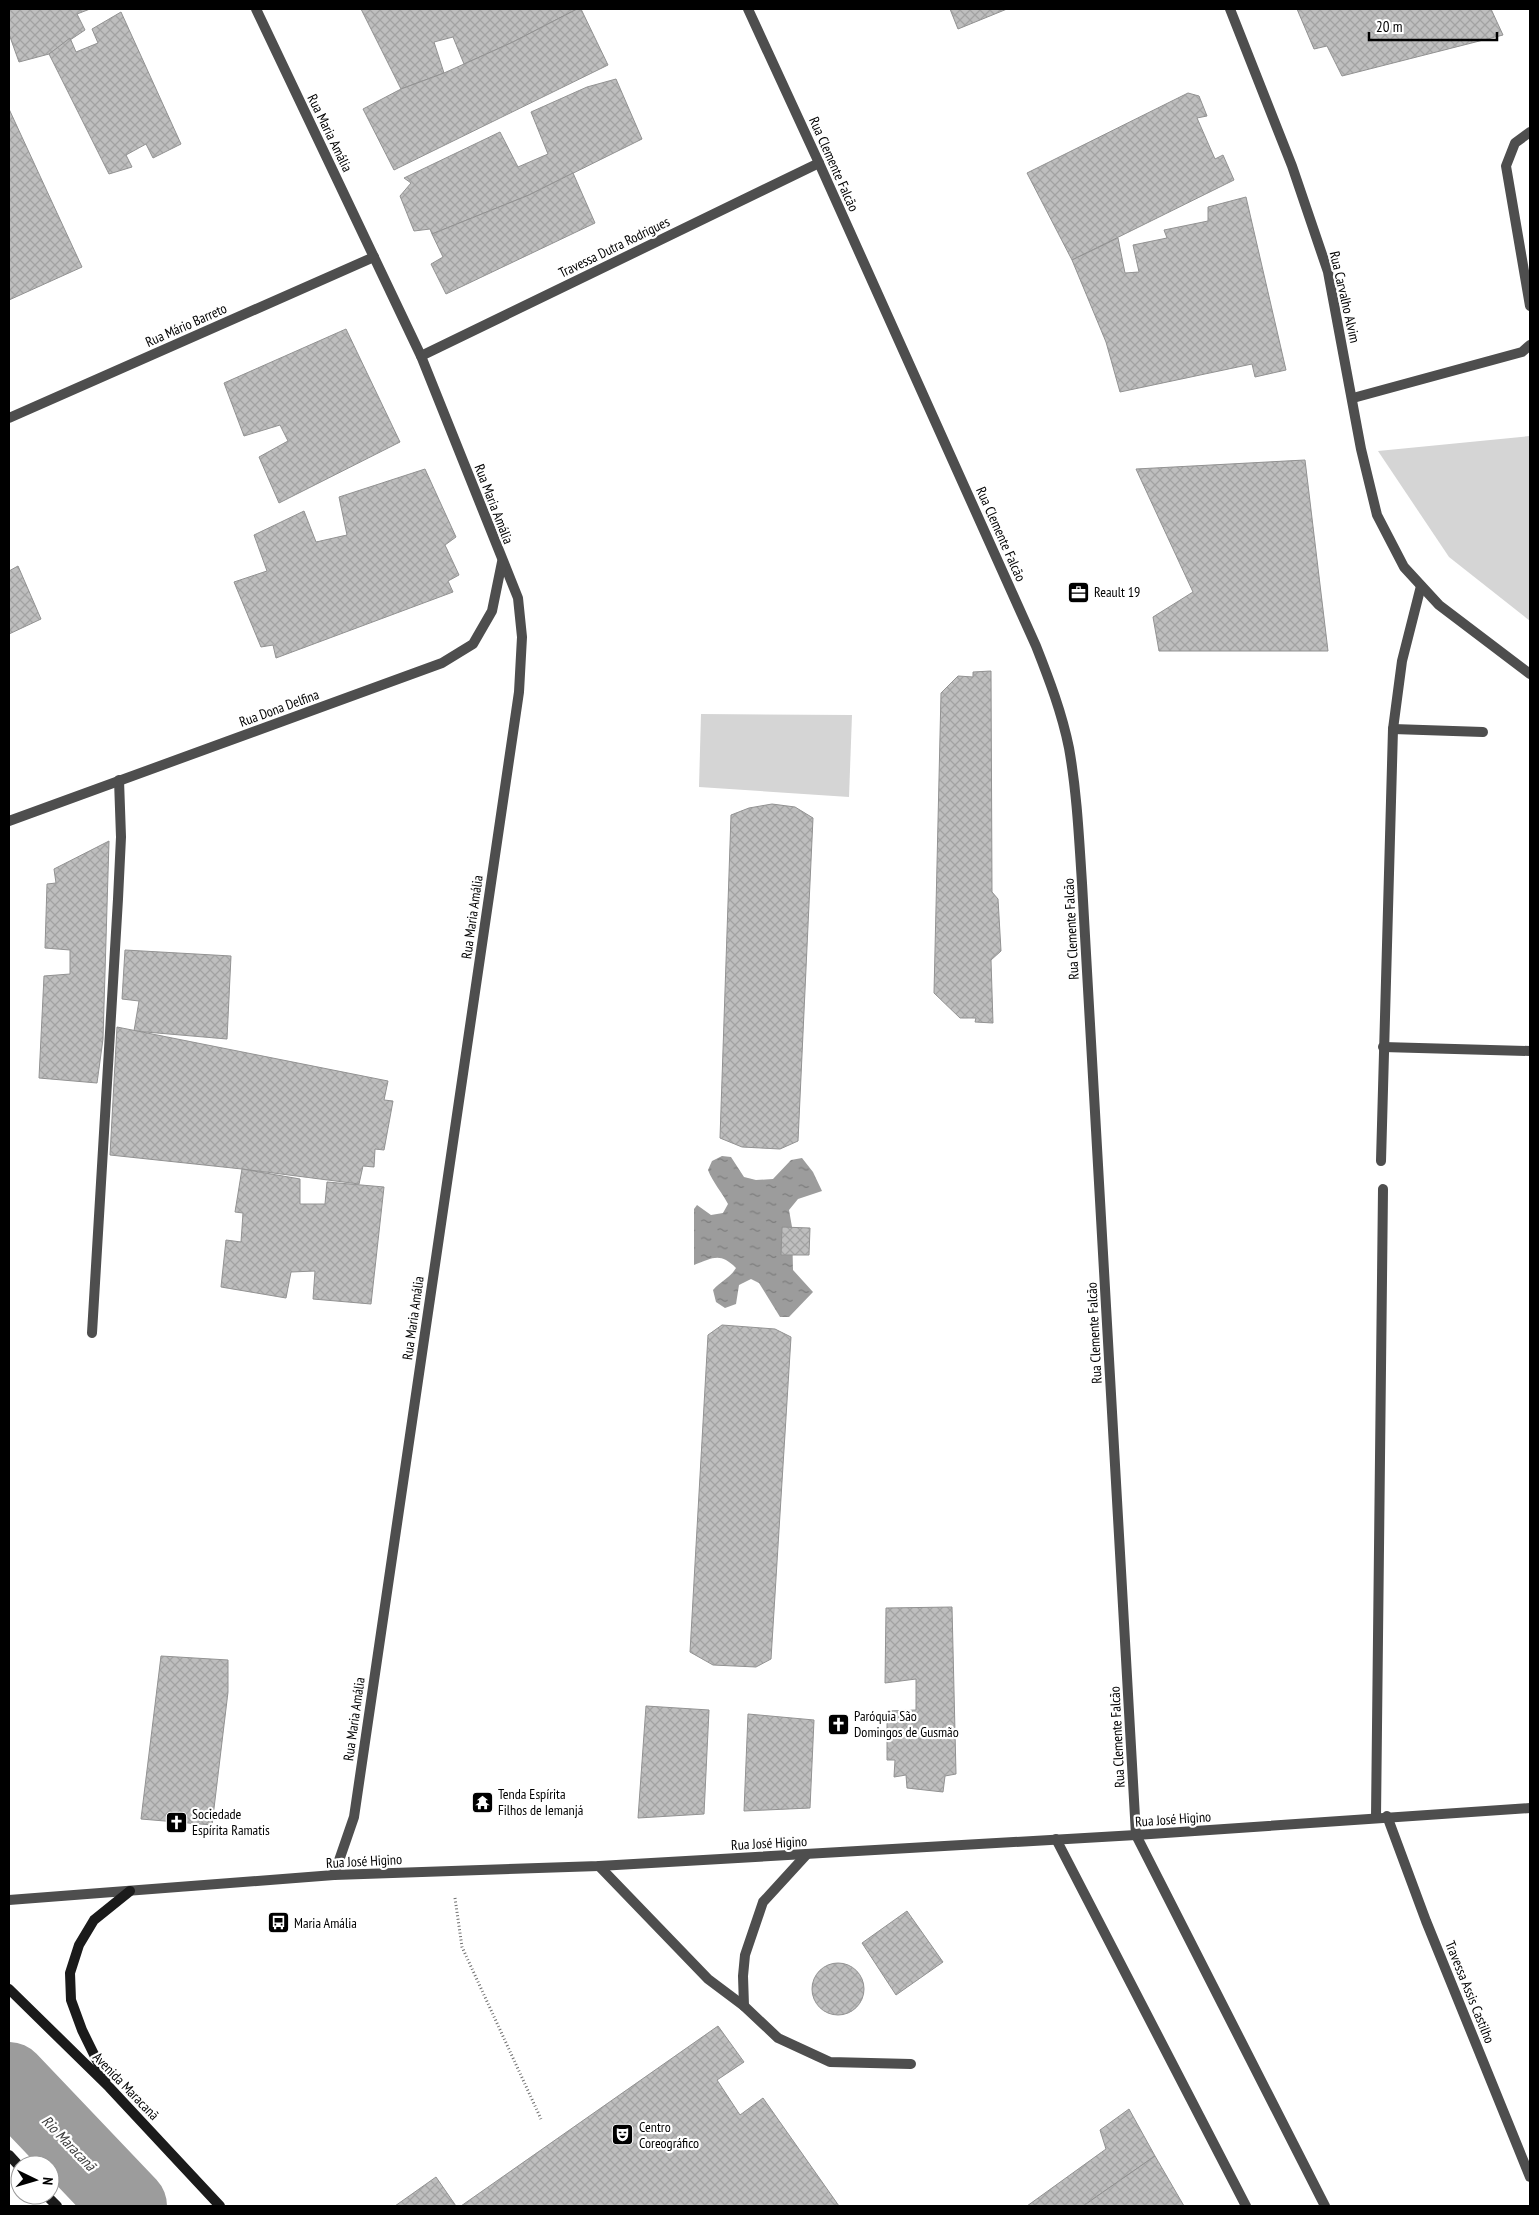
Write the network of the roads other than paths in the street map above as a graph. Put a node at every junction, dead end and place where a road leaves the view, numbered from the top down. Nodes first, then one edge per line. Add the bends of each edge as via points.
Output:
1 (256, 9) edge
2 (748, 9) edge
3 (1230, 9) edge
4 (1530, 132) edge
5 (819, 163) junction
6 (374, 257) junction
7 (1530, 306) edge
8 (1530, 345) edge
9 (421, 356) junction
10 (1352, 398) junction
11 (9, 418) edge
12 (502, 562) junction
13 (1421, 586) junction
14 (1530, 674) edge
15 (1393, 730) junction
16 (1483, 732) dead end
17 (119, 780) junction
18 (9, 821) edge
19 (1383, 1047) junction
20 (1530, 1051) edge
21 (1381, 1161) dead end
22 (1383, 1188) dead end
23 (92, 1333) dead end
24 (1530, 1808) edge
25 (1387, 1816) junction
26 (1376, 1818) junction
27 (1136, 1835) junction
28 (1056, 1839) junction
29 (807, 1854) junction
30 (599, 1866) junction
31 (334, 1875) junction
32 (130, 1891) junction
33 (9, 1900) edge
34 (9, 1989) edge
35 (744, 2006) junction
36 (911, 2064) dead end
37 (110, 2087) junction
38 (1530, 2177) edge
39 (220, 2206) edge
40 (1246, 2206) edge
41 (1325, 2206) edge

1 - 6 street, Rua Maria Amália
2 - 5 street, Rua Clemente Falcão
3 - 10 street, Rua Carvalho Alvim via 1292,166 1328,272
4 - 7 street via 1515,144 1506,166
5 - 9 street, Travessa Dutra Rodrigues
5 - 27 street, Rua Clemente Falcão via 1036,646 1053,687 1069,748 1083,893
6 - 9 street, Rua Maria Amália
6 - 11 street, Rua Mário Barreto
8 - 10 street via 1522,352
9 - 12 street, Rua Maria Amália
10 - 13 street, Rua Carvalho Alvim via 1377,515 1404,567
12 - 17 street, Rua Dona Delfina via 492,611 478,636 473,644 442,663
12 - 31 street, Rua Maria Amália via 518,598 522,637 519,692 354,1817
13 - 14 street, Rua Carvalho Alvim via 1439,605
13 - 15 street via 1402,661
15 - 16 street
15 - 19 street
17 - 18 street, Rua Dona Delfina
17 - 23 street via 118,899
19 - 20 street
19 - 21 street
22 - 26 street
24 - 25 street, Rua José Higino
25 - 26 street, Rua José Higino
25 - 38 street, Travessa Assis Castilho
26 - 27 street, Rua José Higino
27 - 28 street, Rua José Higino
27 - 41 street, Rua Clemente Falcão
28 - 29 street, Rua José Higino
28 - 40 street
29 - 30 street, Rua José Higino
29 - 35 street via 763,1902 745,1955
30 - 31 street, Rua José Higino
30 - 35 street via 708,1979
31 - 32 street, Rua José Higino
32 - 33 street, Rua José Higino
32 - 37 main road via 94,1920 79,1945 70,1973 71,2000
34 - 37 main road, Avenida Maracanã
35 - 36 street via 778,2038 830,2062
37 - 39 main road, Avenida Maracanã

